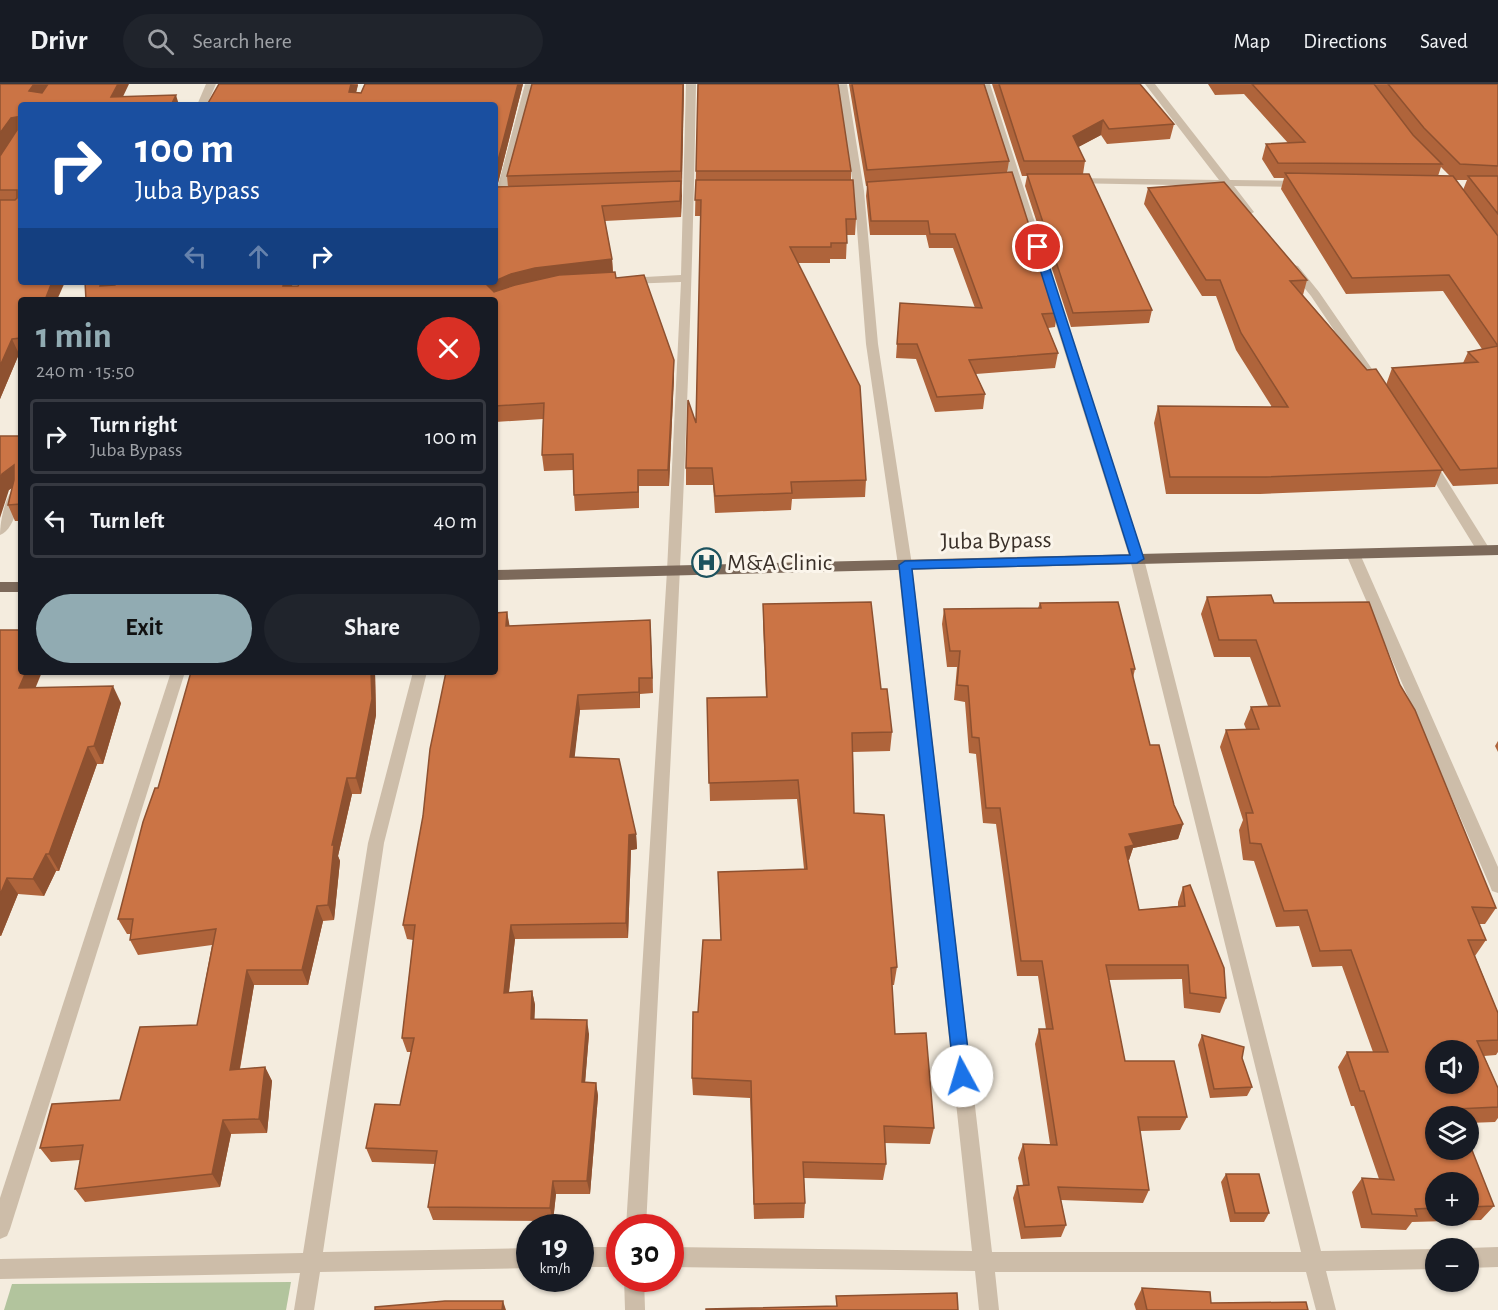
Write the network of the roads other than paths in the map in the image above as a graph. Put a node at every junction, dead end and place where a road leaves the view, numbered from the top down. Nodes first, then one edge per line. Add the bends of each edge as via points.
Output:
1 (211, 84) edge
2 (530, 84) edge
3 (691, 84) edge
4 (842, 84) edge
5 (985, 84) edge
6 (1150, 84) edge
7 (203, 102) edge
8 (1063, 181) edge
9 (1226, 183) junction
10 (1309, 184) edge
11 (498, 195) edge
12 (512, 197) edge
13 (498, 198) edge
14 (1256, 220) edge
15 (1285, 257) edge
16 (687, 278) junction
17 (611, 282) edge
18 (1386, 398) edge
19 (1424, 456) edge
20 (18, 493) edge
21 (0, 530) edge
22 (1491, 550) edge
23 (1353, 554) junction
24 (1137, 559) junction
25 (905, 565) junction
26 (674, 571) junction
27 (498, 575) edge
28 (0, 587) edge
29 (18, 587) edge
30 (177, 675) edge
31 (419, 675) edge
32 (1498, 886) edge
33 (637, 1214) edge
34 (0, 1229) edge
35 (684, 1257) edge
36 (1498, 1257) edge
37 (516, 1258) edge
38 (1479, 1258) edge
39 (1425, 1259) edge
40 (312, 1262) junction
41 (983, 1262) junction
42 (1314, 1263) junction
43 (0, 1269) edge
44 (634, 1292) edge
45 (304, 1310) edge
46 (635, 1310) edge
47 (988, 1310) edge
48 (1326, 1310) edge

1 - 7 street
2 - 11 street
3 - 16 street
4 - 25 street via 859,191 872,344
5 - 24 street
6 - 9 street
8 - 9 street
9 - 10 street
9 - 14 street
12 - 13 street
15 - 18 street
16 - 17 street
16 - 26 street
19 - 22 street
20 - 21 street
22 - 23 main road, Juba Bypass
23 - 24 main road, Juba Bypass
23 - 32 street
24 - 25 main road, Juba Bypass
24 - 42 street
25 - 26 main road, Juba Bypass
25 - 41 street
26 - 27 main road, Juba Bypass
26 - 33 street
28 - 29 main road
30 - 34 street
31 - 40 street via 376,843
35 - 41 street
36 - 38 street
37 - 40 street
39 - 42 street
40 - 43 street
40 - 45 street
41 - 42 street
41 - 47 street
42 - 48 street
44 - 46 street

